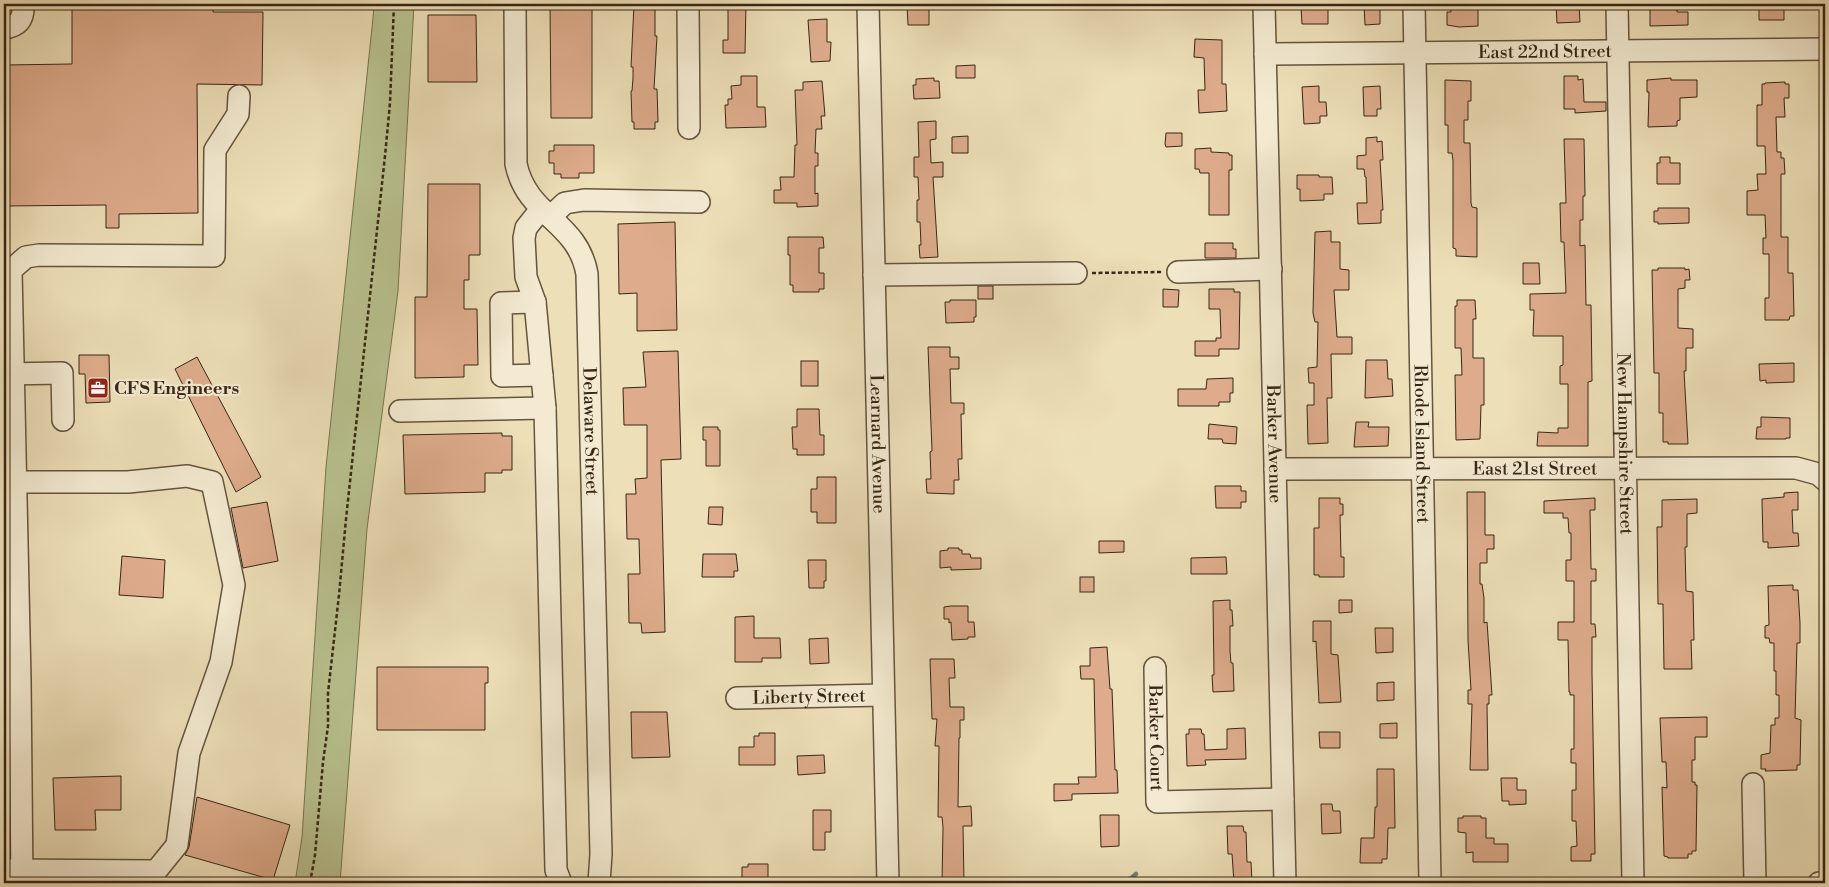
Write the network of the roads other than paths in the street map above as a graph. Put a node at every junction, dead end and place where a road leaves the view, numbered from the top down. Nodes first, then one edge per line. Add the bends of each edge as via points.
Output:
1 (23, 4) edge
2 (515, 4) edge
3 (688, 4) edge
4 (868, 4) edge
5 (1264, 4) edge
6 (1414, 4) edge
7 (1617, 4) edge
8 (4, 28) edge
9 (1825, 49) edge
10 (1619, 51) junction
11 (1415, 53) junction
12 (1265, 54) junction
13 (238, 96) dead end
14 (689, 128) dead end
15 (699, 202) dead end
16 (546, 213) junction
17 (1271, 269) junction
18 (1178, 272) road end
19 (1076, 273) road end
20 (874, 275) junction
21 (534, 302) junction
22 (8, 374) edge
23 (542, 375) junction
24 (545, 408) junction
25 (400, 411) dead end
26 (62, 420) dead end
27 (1825, 464) edge
28 (1423, 468) junction
29 (1626, 468) junction
30 (1796, 468) junction
31 (1275, 469) junction
32 (1825, 480) edge
33 (16, 482) junction
34 (10, 566) edge
35 (1154, 668) dead end
36 (883, 695) junction
37 (737, 698) dead end
38 (1753, 784) dead end
39 (1283, 799) junction
40 (16, 874) edge
41 (1825, 882) edge
42 (561, 883) edge
43 (599, 883) edge
44 (888, 883) edge
45 (1285, 883) edge
46 (1430, 883) edge
47 (1633, 883) edge
48 (1755, 883) edge
49 (1819, 883) edge

1 - 8 street via 24,12 18,23
2 - 16 street, Delaware Street via 516,164 524,188
3 - 14 street
4 - 20 street, Learnard Avenue
5 - 12 street, Barker Avenue
6 - 11 street, Rhode Island Street
7 - 10 street, New Hampshire Street
9 - 10 street, East 22nd Street
10 - 11 street, East 22nd Street
10 - 29 street, New Hampshire Street
11 - 12 street, East 22nd Street
11 - 28 street, Rhode Island Street
12 - 17 street, Barker Avenue
13 - 22 street via 238,114 215,150 214,256 26,257 11,270
15 - 16 street via 584,200 565,203
16 - 21 street via 526,228 524,238 526,277
16 - 43 street, Delaware Street via 576,243 587,274 601,854
17 - 18 street
17 - 31 street, Barker Avenue
19 - 20 street
20 - 36 street, Learnard Avenue
21 - 23 street
21 - 23 street via 501,303 502,376
22 - 26 street via 62,373
22 - 33 street
23 - 24 street
24 - 25 street
24 - 42 street via 556,870
27 - 30 street, East 21st Street
28 - 29 street, East 21st Street
28 - 31 street, East 21st Street
28 - 46 street, Rhode Island Street
29 - 30 street, East 21st Street
29 - 47 street, New Hampshire Street
30 - 32 street, East 21st Street via 1818,474
31 - 39 street, Barker Avenue
33 - 34 street
33 - 40 street via 128,482 187,476 212,482 234,585 221,662 189,753 177,845 156,871
34 - 40 street
35 - 39 street, Barker Court via 1157,802
36 - 37 street, Liberty Street
36 - 44 street, Learnard Avenue
38 - 48 street
39 - 45 street, Barker Avenue
41 - 49 street

